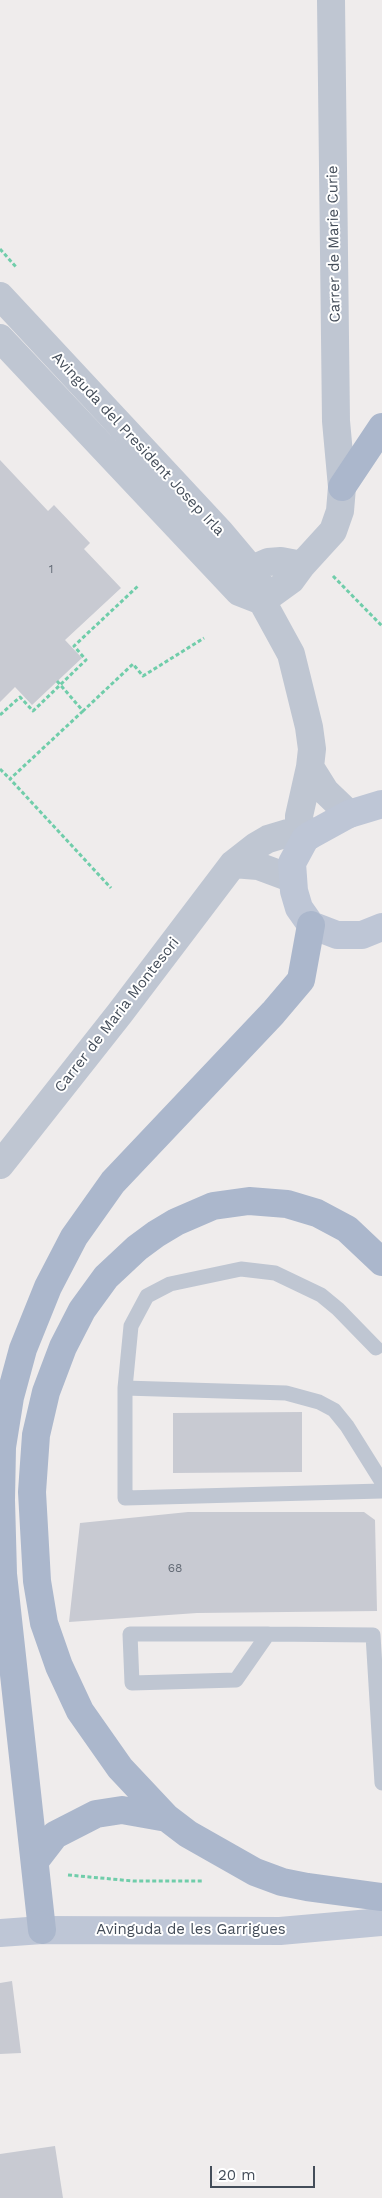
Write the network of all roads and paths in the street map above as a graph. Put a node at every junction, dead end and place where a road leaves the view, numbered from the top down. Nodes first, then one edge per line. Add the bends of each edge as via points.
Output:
1 (331, 0) edge
2 (0, 296) edge
3 (0, 338) edge
4 (382, 427) edge
5 (342, 487) junction
6 (302, 565) junction
7 (252, 569) junction
8 (328, 571) dead end
9 (138, 586) dead end
10 (262, 601) junction
11 (382, 626) edge
12 (204, 638) dead end
13 (58, 683) junction
14 (83, 711) junction
15 (0, 715) edge
16 (310, 767) junction
17 (0, 769) edge
18 (10, 779) junction
19 (382, 804) edge
20 (349, 814) junction
21 (307, 837) junction
22 (233, 864) junction
23 (293, 879) junction
24 (110, 888) dead end
25 (311, 925) junction
26 (382, 926) edge
27 (0, 1165) edge
28 (382, 1262) edge
29 (376, 1348) dead end
30 (125, 1388) junction
31 (382, 1482) edge
32 (382, 1491) edge
33 (378, 1630) edge
34 (268, 1634) junction
35 (382, 1783) edge
36 (167, 1818) junction
37 (35, 1867) junction
38 (255, 1872) junction
39 (382, 1897) edge
40 (382, 1922) edge
41 (42, 1930) junction
42 (0, 1933) edge

1 - 5 street, Carrer de Marie Curie via 336,421
2 - 7 street, Avinguda del President Josep Irla
3 - 10 street, Avinguda del President Josep Irla via 239,592
4 - 5 main road
5 - 6 street, Carrer de Marie Curie via 338,522
6 - 7 street via 281,560
6 - 10 street, Carrer de Marie Curie via 284,587
7 - 10 street, Avinguda del President Josep Irla via 257,576
8 - 11 path
9 - 13 path via 74,646 86,660
10 - 16 street, Avinguda del President Josep Irla via 291,654 309,727
12 - 14 path via 143,676 134,664
13 - 14 path
13 - 15 path via 33,712 20,697
14 - 18 path
16 - 20 street via 325,791
16 - 21 street, Avinguda del President Josep Irla via 299,816
17 - 18 path
18 - 24 path
19 - 20 main road
20 - 21 main road
21 - 22 street, Carrer de Maria Montesori via 288,833 268,839
21 - 23 main road via 292,863
22 - 23 street via 258,866
22 - 27 street, Carrer de Maria Montesori
23 - 25 main road via 299,908
25 - 26 main road via 337,935 362,936
25 - 37 main road via 301,980 274,1013 113,1182 74,1237 48,1287 23,1349 10,1397 2,1447 1,1500 3,1574
28 - 36 main road via 346,1229 317,1213 287,1204 249,1201 213,1206 156,1234 112,1271 82,1310 63,1347 46,1392 36,1435 32,1492 37,1582 44,1623 80,1711 120,1768
29 - 30 lane via 320,1295 275,1273 241,1270 170,1284 148,1296 131,1326
30 - 31 lane via 286,1393 319,1402 334,1410 347,1426
30 - 32 lane via 125,1498
33 - 34 lane
33 - 35 lane
34 - 34 lane via 130,1634 132,1683 236,1680
36 - 37 main road via 122,1810 96,1814 55,1835
36 - 38 main road via 188,1834
37 - 38 path via 132,1881 229,1882
37 - 41 main road
38 - 39 main road via 282,1882
40 - 41 main road, Avinguda de les Garrigues via 280,1931
41 - 42 main road, Avinguda de les Garrigues

